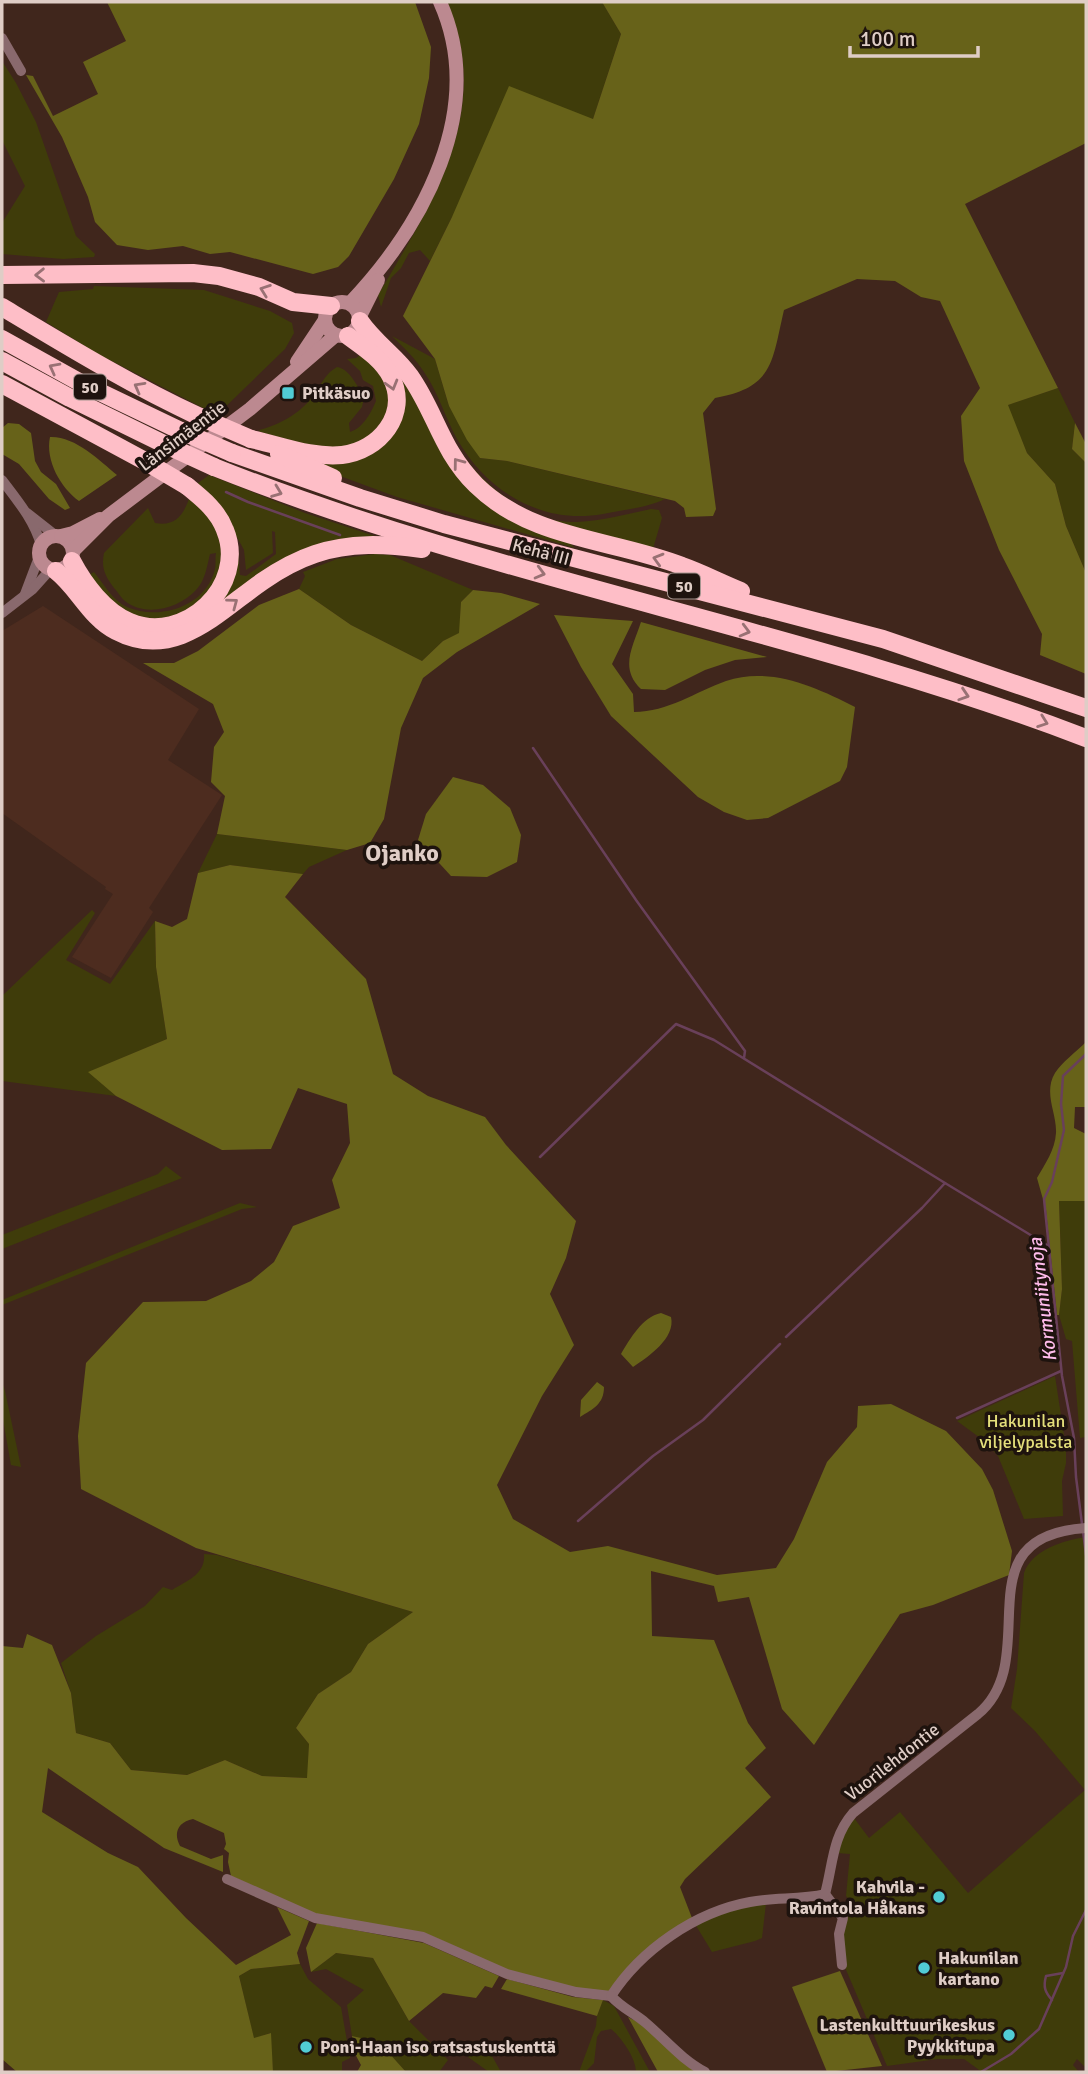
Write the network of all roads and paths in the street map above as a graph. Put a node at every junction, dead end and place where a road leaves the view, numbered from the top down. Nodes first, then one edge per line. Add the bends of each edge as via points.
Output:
1 (440, 2) edge
2 (2, 38) edge
3 (20, 71) dead end
4 (386, 260) junction
5 (2, 275) edge
6 (350, 303) junction
7 (2, 307) edge
8 (328, 313) junction
9 (351, 327) junction
10 (2, 339) edge
11 (2, 361) edge
12 (2, 384) edge
13 (278, 384) junction
14 (251, 439) junction
15 (2, 480) edge
16 (27, 513) junction
17 (108, 516) junction
18 (485, 534) junction
19 (58, 536) junction
20 (40, 551) junction
21 (474, 555) junction
22 (73, 556) junction
23 (53, 570) junction
24 (25, 594) junction
25 (2, 612) edge
26 (883, 639) junction
27 (1086, 708) edge
28 (1086, 738) edge
29 (1086, 1528) edge
30 (227, 1879) dead end
31 (825, 1894) junction
32 (842, 1965) dead end
33 (611, 1996) junction
34 (705, 2072) edge

1 - 4 main road, Länsimäentie via 456,71 449,140 408,230
2 - 3 street
4 - 6 main road, Länsimäentie
4 - 9 main road, Länsimäentie
8 -> 5 highway via 219,276
6 - 8 main road via 341,301
6 - 9 main road via 355,307
14 -> 7 highway, bridge via 156,397
8 - 9 main road via 328,329
8 - 13 main road, Länsimäentie
9 - 13 main road, Länsimäentie
9 -> 14 highway via 385,367 394,386 396,406 384,435 357,452 332,456
26 -> 9 highway via 831,616 720,583 682,565 540,526 513,513 457,463 399,362
18 -> 10 highway, Kehä III / 50, bridge via 360,498 232,453 106,396
11 -> 21 highway, Kehä III / 50, bridge via 214,467 342,515
12 - 22 highway, bridge via 187,486 220,520 229,550 228,568 212,601 192,617 158,627 129,622 109,610
13 - 17 main road, Länsimäentie
14 - 18 highway via 354,486
15 - 16 street
16 - 19 street
16 - 20 street
17 - 19 main road, Länsimäentie
17 - 22 main road, Länsimäentie
18 - 26 highway, Kehä III / 50
19 - 20 main road via 49,537
19 - 22 main road via 70,541
20 - 23 main road via 45,566
20 - 24 street
23 -> 21 highway via 103,623 138,639 163,640 200,627 272,575 318,553 380,545
21 -> 28 highway, Kehä III / 50 via 890,672
22 - 23 main road via 68,566
23 - 24 street
24 - 25 street
26 - 27 highway, Kehä III / 50
29 - 31 street, Vuorilehdontie via 1041,1538 1020,1557 1013,1577 1002,1679 994,1697 846,1820 835,1841
30 - 33 street via 315,1919 423,1937 507,1974
31 - 32 street via 843,1918 839,1934
31 - 33 street via 749,1902 693,1922 647,1955
33 - 34 street via 619,2007 644,2021

